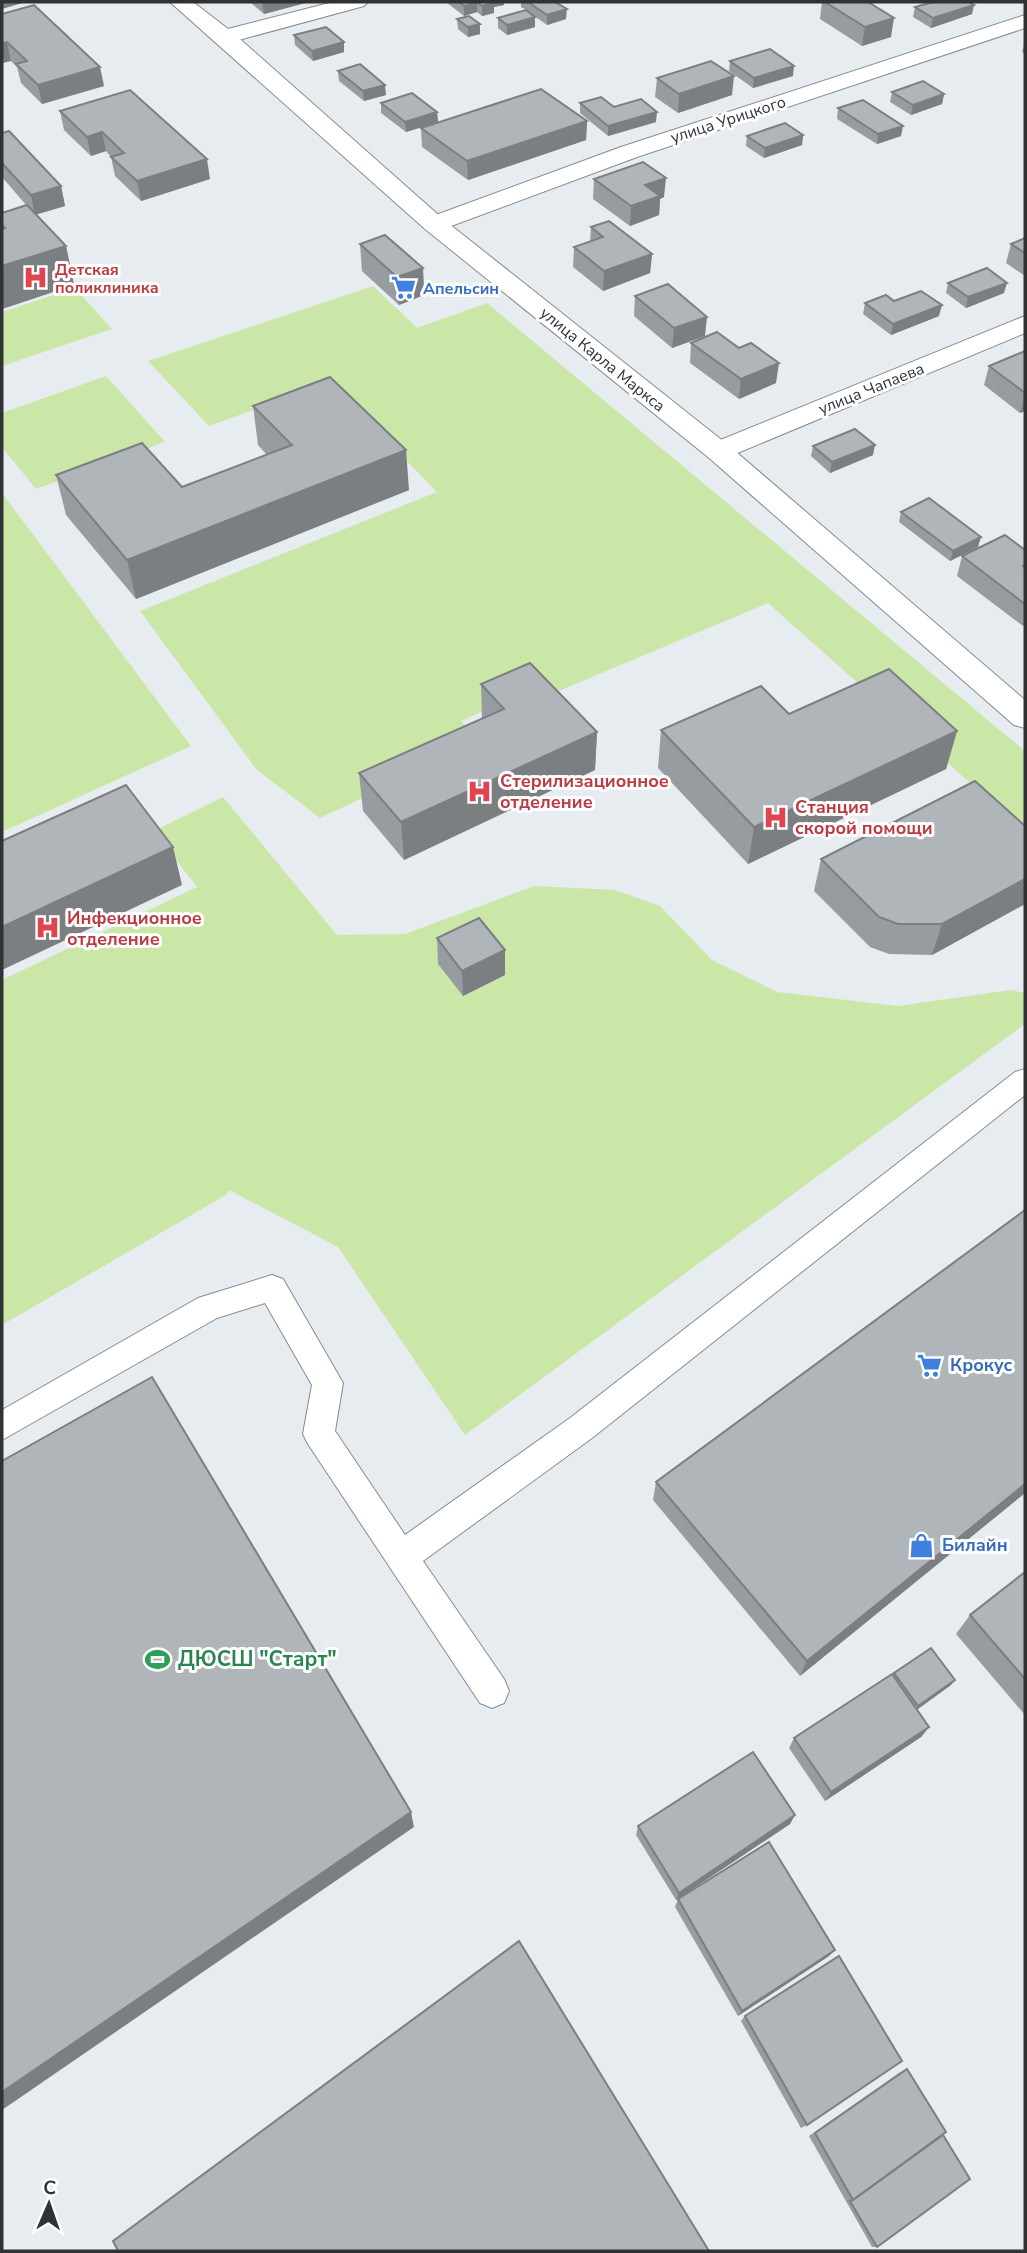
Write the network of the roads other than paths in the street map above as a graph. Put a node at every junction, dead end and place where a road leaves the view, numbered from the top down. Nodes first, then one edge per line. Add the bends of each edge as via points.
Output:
1 (180, 2) edge
2 (357, 2) edge
3 (1015, 2) edge
4 (1025, 8) edge
5 (1025, 21) edge
6 (224, 37) junction
7 (434, 224) junction
8 (1025, 324) edge
9 (718, 451) junction
10 (1025, 717) edge
11 (1025, 1080) edge
12 (2, 1426) edge
13 (401, 1557) junction
14 (492, 1691) dead end

1 - 6 main road, улица Карла Маркса
2 - 6 main road
3 - 4 main road
5 - 7 main road, улица Урицкого via 629,152
6 - 7 main road, улица Карла Маркса
7 - 9 main road, улица Карла Маркса
8 - 9 main road, улица Чапаева
9 - 10 main road, улица Карла Маркса
11 - 13 lane via 581,1428
12 - 13 lane via 209,1307 272,1288 328,1382 319,1434
13 - 14 lane

